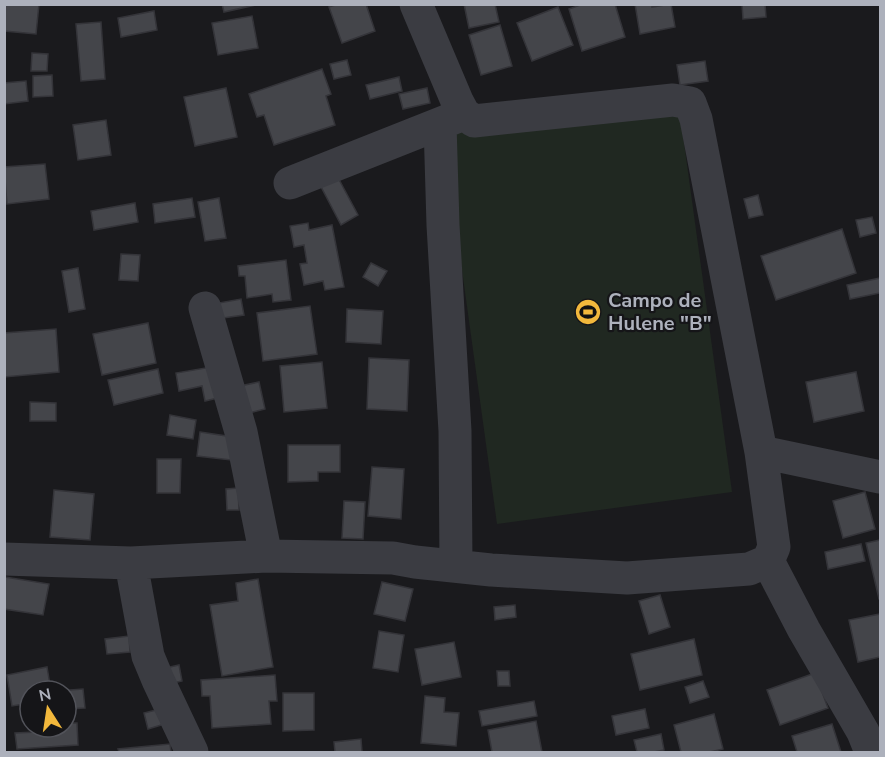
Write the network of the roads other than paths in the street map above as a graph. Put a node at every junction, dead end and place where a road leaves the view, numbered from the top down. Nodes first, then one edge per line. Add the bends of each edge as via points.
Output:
1 (416, 4) edge
2 (452, 119) junction
3 (290, 183) dead end
4 (205, 308) dead end
5 (761, 452) junction
6 (880, 477) edge
7 (266, 556) junction
8 (4, 559) edge
9 (768, 561) junction
10 (131, 563) junction
11 (456, 566) junction
12 (192, 753) edge
13 (871, 753) edge

1 - 2 street via 457,101
2 - 3 street
2 - 5 street via 673,100 690,103
2 - 11 street via 443,225 455,431
4 - 7 street via 241,432
5 - 6 street
5 - 9 street via 774,547
7 - 10 street
7 - 11 street via 393,558
8 - 10 street
9 - 11 street via 749,570 627,578
9 - 13 street
10 - 12 street via 148,656

